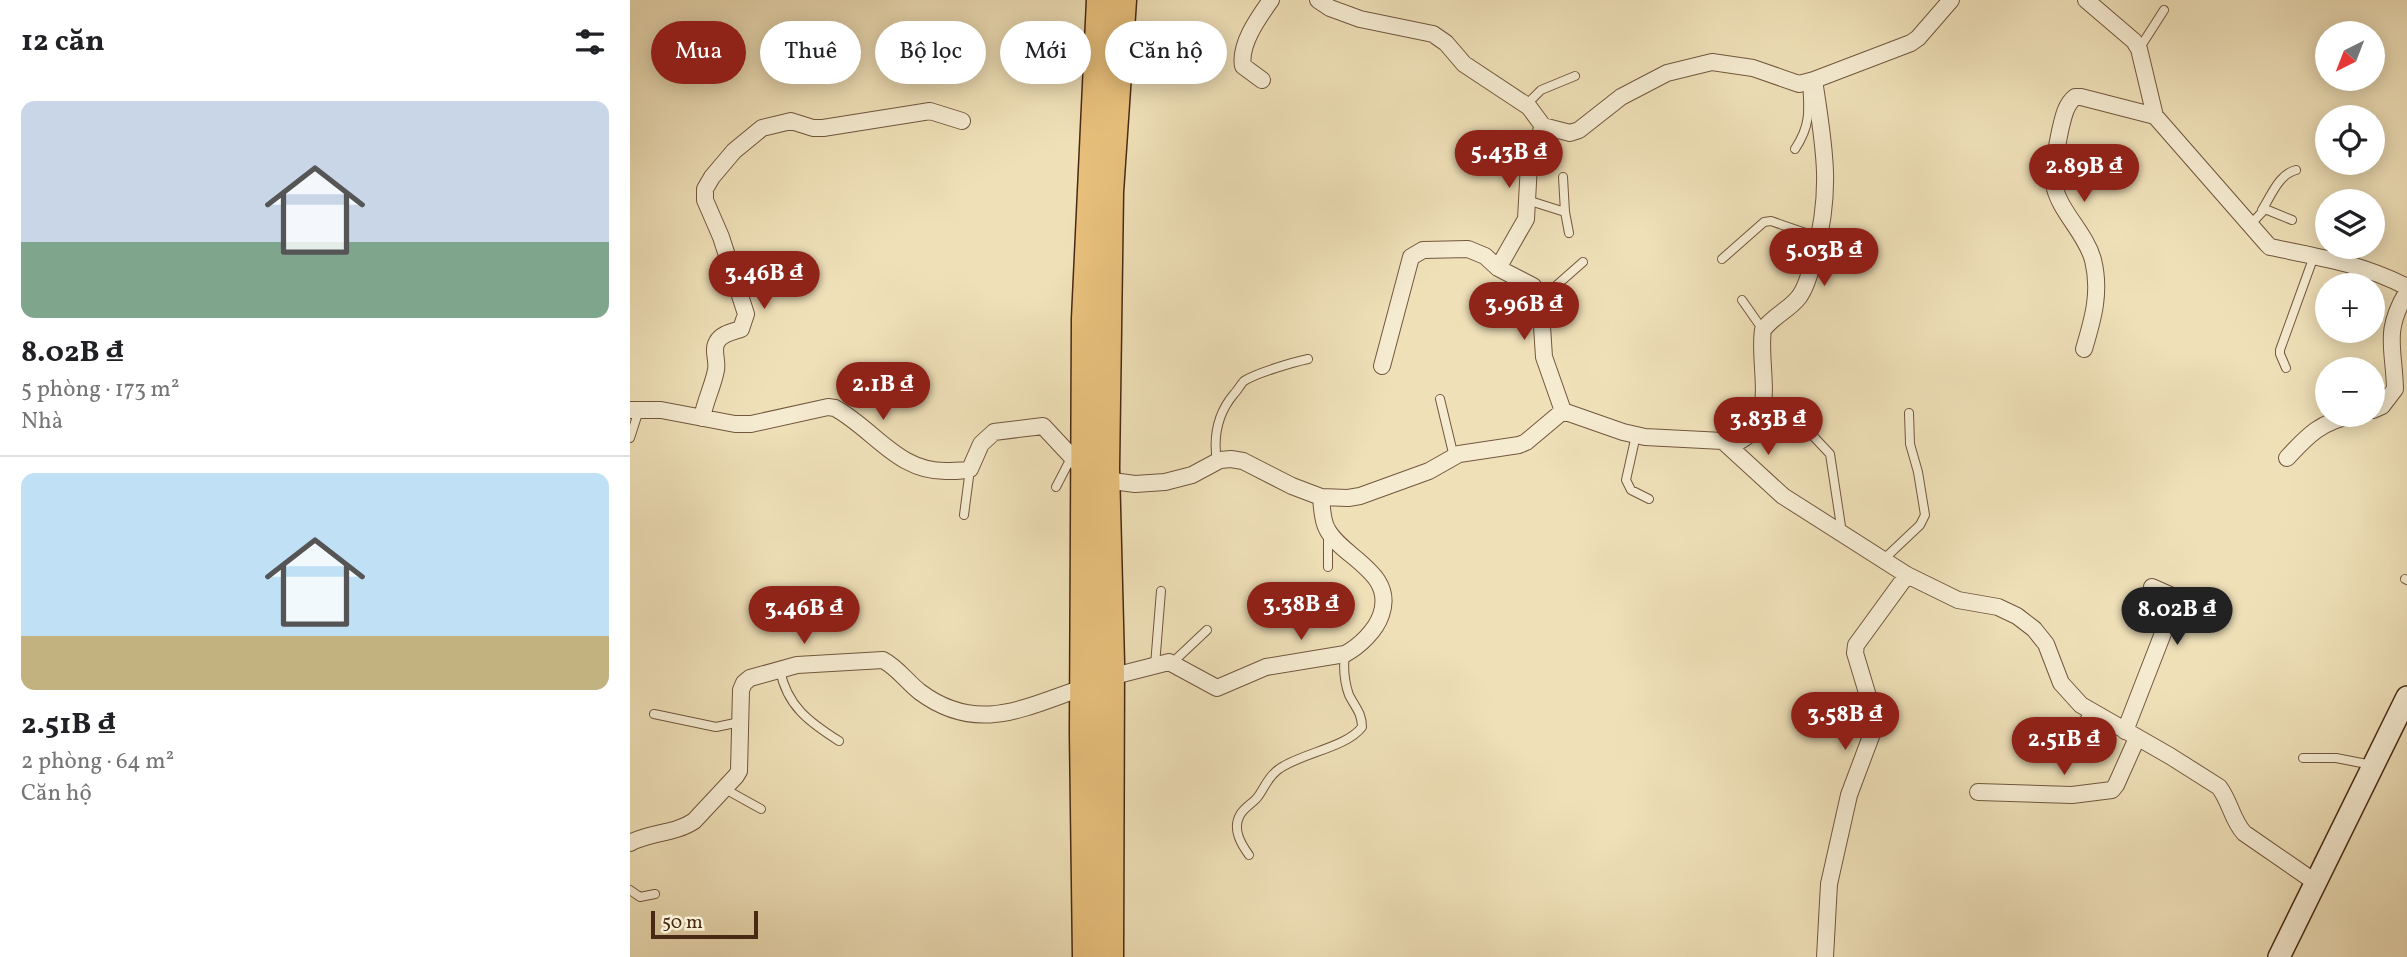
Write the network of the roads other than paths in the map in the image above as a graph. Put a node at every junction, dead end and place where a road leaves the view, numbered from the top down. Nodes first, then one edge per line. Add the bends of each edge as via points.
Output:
1 (1101, 0) edge
2 (1122, 0) edge
3 (1271, 0) edge
4 (1318, 0) edge
5 (1951, 0) edge
6 (2087, 0) edge
7 (2164, 10) dead end
8 (2139, 49) junction
9 (1575, 76) dead end
10 (1262, 80) dead end
11 (1811, 81) junction
12 (1526, 104) junction
13 (2155, 116) junction
14 (962, 121) dead end
15 (1544, 126) junction
16 (1795, 149) dead end
17 (2296, 170) dead end
18 (1563, 177) dead end
19 (1527, 200) junction
20 (2262, 209) junction
21 (1565, 212) junction
22 (2292, 220) dead end
23 (2250, 225) junction
24 (1569, 233) dead end
25 (1820, 238) junction
26 (2314, 256) junction
27 (1722, 259) dead end
28 (1583, 262) dead end
29 (1498, 268) junction
30 (2407, 290) edge
31 (1540, 300) junction
32 (1742, 300) dead end
33 (1763, 330) junction
34 (2084, 349) dead end
35 (1308, 359) dead end
36 (1382, 366) dead end
37 (2286, 368) dead end
38 (1440, 399) dead end
39 (2385, 402) edge
40 (635, 410) edge
41 (1563, 411) junction
42 (1909, 413) dead end
43 (702, 418) junction
44 (2318, 427) edge
45 (1636, 435) junction
46 (1814, 437) dead end
47 (630, 438) edge
48 (1730, 445) junction
49 (1454, 457) junction
50 (2287, 458) dead end
51 (1217, 462) junction
52 (970, 468) junction
53 (1087, 469) junction
54 (1056, 487) dead end
55 (1321, 497) junction
56 (1649, 499) dead end
57 (964, 515) dead end
58 (1328, 531) junction
59 (1842, 533) junction
60 (1882, 559) junction
61 (1328, 567) dead end
62 (1907, 575) junction
63 (2152, 587) dead end
64 (1161, 590) dead end
65 (1207, 630) dead end
66 (1345, 654) junction
67 (1172, 663) junction
68 (1155, 665) junction
69 (780, 670) junction
70 (1097, 682) junction
71 (2407, 697) edge
72 (2090, 710) junction
73 (654, 714) dead end
74 (740, 722) junction
75 (2131, 735) junction
76 (839, 741) dead end
77 (2062, 757) dead end
78 (2303, 758) dead end
79 (2372, 765) junction
80 (725, 789) junction
81 (1978, 792) dead end
82 (761, 809) dead end
83 (630, 843) edge
84 (1249, 855) dead end
85 (2315, 882) junction
86 (630, 890) edge
87 (655, 894) dead end
88 (1087, 957) edge
89 (1109, 957) edge
90 (1825, 957) edge
91 (2279, 957) edge

1 - 53 highway via 1086,319
2 - 53 highway
3 - 10 street via 1242,58 1243,66
4 - 12 street via 1360,19 1433,34 1464,64
5 - 11 street via 1911,43
6 - 8 street
7 - 8 lane
8 - 13 street
9 - 12 lane via 1541,90
11 - 15 street via 1791,82 1753,68 1712,62 1667,73 1621,97 1579,130 1570,133
11 - 16 lane via 1808,122
11 - 25 street via 1826,156
12 - 15 street
13 - 23 street
13 - 34 street via 2081,97 2068,105 2056,151 2054,185 2093,258 2097,301
14 - 43 street via 930,111 823,128 791,121 762,128 734,151 712,177 705,200 746,314 741,330 717,340 717,368
15 - 19 street via 1529,163
17 - 20 lane via 2283,176
18 - 21 lane
19 - 21 lane
19 - 29 street via 1526,219
20 - 22 lane
20 - 23 lane
21 - 24 lane
23 - 26 street via 2270,247
25 - 27 lane via 1764,222
25 - 33 street via 1800,296
26 - 30 street via 2381,273
26 - 37 lane via 2280,350
28 - 31 lane
29 - 31 street via 1533,286
29 - 36 street via 1468,249 1413,253
30 - 39 street via 2392,326 2395,389
31 - 41 street via 1544,357
32 - 33 lane
33 - 48 street via 1765,393 1760,416 1744,441
35 - 51 lane via 1244,382 1221,415 1214,448
38 - 49 lane
40 - 43 street
40 - 47 lane
41 - 45 street
41 - 49 street via 1520,445
42 - 60 lane via 1910,444 1925,515
43 - 52 street via 751,424 835,408 898,458 918,467 938,472
44 - 50 street
45 - 48 street
45 - 56 lane via 1626,480 1631,490
46 - 59 lane via 1830,454
48 - 59 street via 1783,496
49 - 55 street via 1360,496
51 - 53 street via 1192,475 1135,484
51 - 55 street via 1243,461
52 - 53 street via 981,444 994,432 1038,426 1049,430
52 - 57 lane
53 - 54 lane
53 - 70 highway
55 - 58 street
58 - 61 lane
58 - 66 street via 1372,573 1382,589 1384,607 1378,623
59 - 60 street
60 - 62 street
62 - 72 street via 1950,597 2017,616 2046,644 2068,693
62 - 90 street via 1856,645 1873,731 1849,795 1829,884
63 - 75 street via 2170,595 2167,623
64 - 68 lane
65 - 67 lane
66 - 67 street via 1266,667 1217,688
66 - 84 lane via 1344,679 1361,714 1362,727 1348,738 1278,769 1266,781 1239,816 1237,834
67 - 68 street
68 - 70 street
69 - 70 street via 883,660 919,692 948,709 973,716 998,715
69 - 74 street via 744,682
69 - 76 lane via 796,707
70 - 88 highway
70 - 89 highway
71 - 79 street
72 - 75 street
72 - 77 lane
73 - 74 lane via 716,727
74 - 80 street via 738,771
75 - 81 street via 2112,790 2072,795
75 - 85 street via 2219,787 2244,833
78 - 79 lane
79 - 85 street
80 - 82 lane
80 - 83 street via 687,826
85 - 91 street
86 - 87 lane via 640,897

